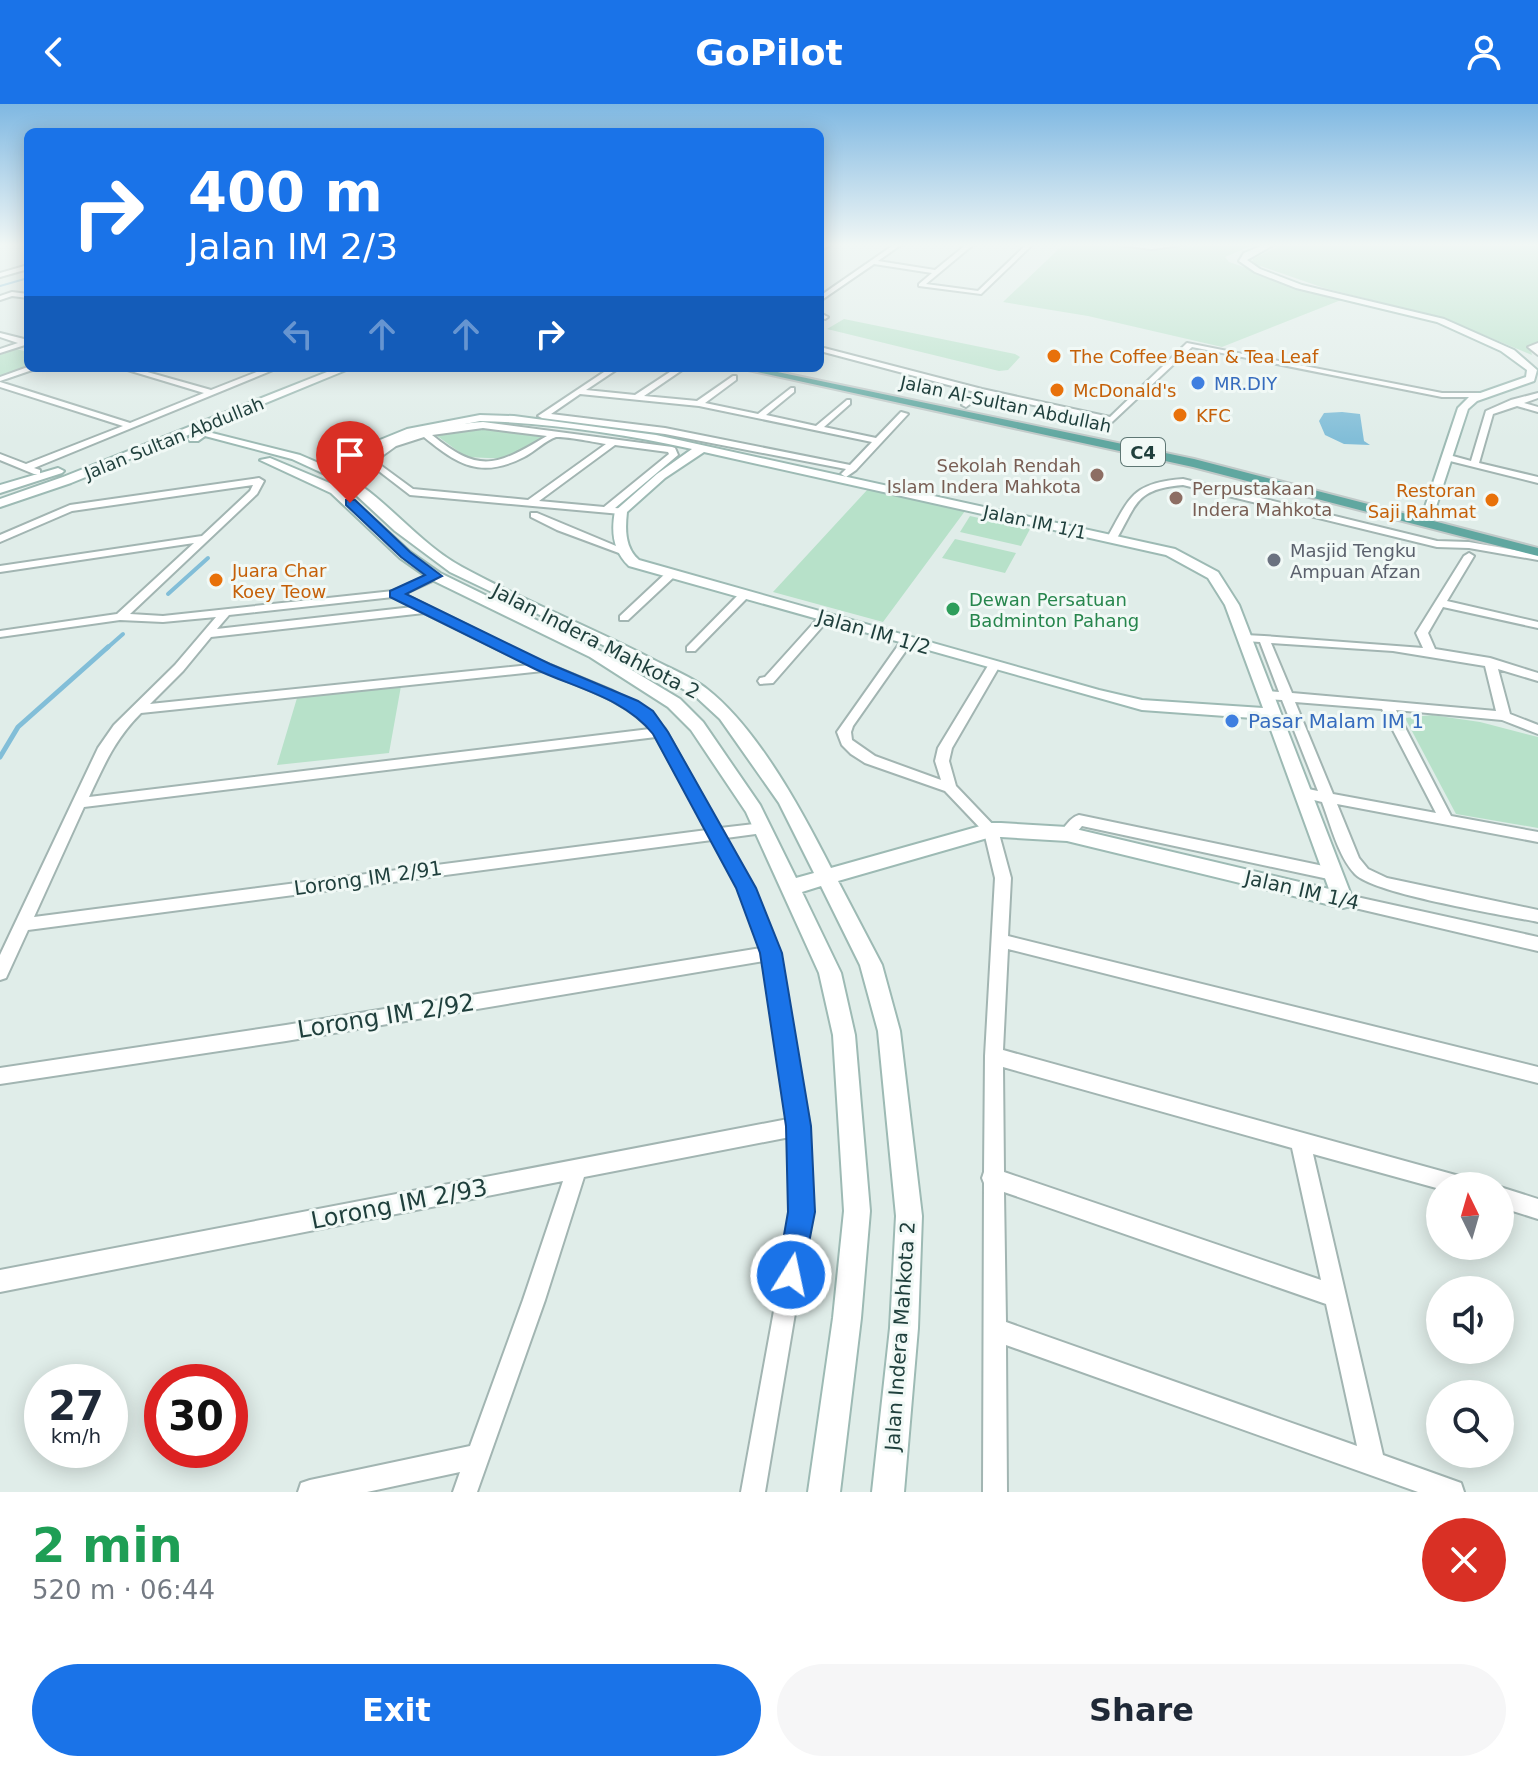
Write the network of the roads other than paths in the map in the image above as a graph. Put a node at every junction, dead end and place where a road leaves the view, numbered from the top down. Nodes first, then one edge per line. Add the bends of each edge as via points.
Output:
1 (1391, 309) edge
2 (0, 335) edge
3 (24, 341) edge
4 (24, 343) edge
5 (1538, 345) edge
6 (824, 350) edge
7 (0, 351) edge
8 (1538, 353) edge
9 (24, 372) edge
10 (139, 372) edge
11 (257, 372) edge
12 (263, 372) edge
13 (310, 372) edge
14 (336, 372) edge
15 (609, 372) edge
16 (675, 372) edge
17 (763, 372) edge
18 (806, 372) edge
19 (733, 378) dead end
20 (0, 382) edge
21 (299, 387) junction
22 (791, 390) dead end
23 (981, 391) junction
24 (210, 392) junction
25 (579, 392) junction
26 (1442, 395) junction
27 (1486, 395) junction
28 (1538, 395) edge
29 (636, 398) junction
30 (847, 402) dead end
31 (1514, 402) junction
32 (699, 404) junction
33 (966, 405) junction
34 (1463, 408) junction
35 (1538, 410) edge
36 (904, 414) dead end
37 (759, 417) junction
38 (538, 418) junction
39 (129, 425) junction
40 (817, 429) junction
41 (556, 434) junction
42 (426, 435) junction
43 (202, 436) dead end
44 (615, 441) junction
45 (879, 441) junction
46 (236, 446) junction
47 (702, 448) junction
48 (0, 457) edge
49 (1449, 458) junction
50 (1474, 464) junction
51 (23, 465) junction
52 (324, 467) junction
53 (853, 468) junction
54 (0, 469) edge
55 (45, 476) junction
56 (67, 480) junction
57 (839, 480) junction
58 (1538, 480) edge
59 (0, 489) edge
60 (531, 502) junction
61 (0, 503) edge
62 (613, 511) junction
63 (534, 515) dead end
64 (1426, 515) junction
65 (1112, 538) junction
66 (1538, 538) edge
67 (0, 539) edge
68 (202, 539) junction
69 (1469, 550) junction
70 (623, 551) junction
71 (1538, 555) edge
72 (0, 569) edge
73 (670, 575) junction
74 (435, 576) junction
75 (395, 594) junction
76 (744, 595) junction
77 (1440, 603) junction
78 (427, 609) junction
79 (225, 613) junction
80 (120, 617) junction
81 (624, 618) dead end
82 (824, 618) junction
83 (1538, 625) edge
84 (0, 634) edge
85 (207, 634) junction
86 (1245, 638) junction
87 (1264, 639) junction
88 (906, 642) junction
89 (691, 649) dead end
90 (1430, 651) junction
91 (1490, 662) junction
92 (544, 667) junction
93 (993, 667) junction
94 (1538, 677) edge
95 (764, 681) dead end
96 (1266, 695) junction
97 (1290, 698) junction
98 (1387, 706) junction
99 (140, 709) junction
100 (1273, 714) junction
101 (1504, 716) junction
102 (1538, 730) edge
103 (660, 732) junction
104 (950, 788) junction
105 (1303, 793) junction
106 (1329, 797) junction
107 (78, 803) junction
108 (1446, 819) junction
109 (763, 828) junction
110 (991, 830) junction
111 (715, 832) junction
112 (1067, 834) junction
113 (1538, 837) edge
114 (1333, 874) junction
115 (828, 876) junction
116 (792, 887) junction
117 (1343, 900) junction
118 (1538, 916) edge
119 (21, 925) junction
120 (1000, 941) junction
121 (1538, 944) edge
122 (771, 953) junction
123 (0, 973) edge
124 (994, 1056) junction
125 (1538, 1075) edge
126 (0, 1076) edge
127 (799, 1126) junction
128 (1300, 1141) junction
129 (577, 1169) junction
130 (1426, 1176) edge
131 (992, 1178) junction
132 (1514, 1202) edge
133 (1537, 1211) edge
134 (0, 1281) edge
135 (1335, 1296) junction
136 (993, 1329) junction
137 (475, 1457) junction
138 (1373, 1464) junction
139 (310, 1492) edge
140 (465, 1492) edge
141 (753, 1492) edge
142 (824, 1492) edge
143 (888, 1492) edge
144 (995, 1492) edge
145 (1452, 1492) edge

1 - 27 street via 1441,321 1498,346 1532,370 1531,379
2 - 3 street
4 - 7 street
5 - 8 street via 1532,347
6 - 23 street
9 - 20 street
10 - 24 street
11 - 24 street
12 - 24 street
13 - 55 street, Jalan Sultan Abdullah
14 - 21 street, Jalan Sultan Abdullah
15 - 25 street
16 - 29 street
17 - 64 main road, Jalan Al-Sultan Abdullah / C4
18 - 33 main road, Jalan Al-Sultan Abdullah / C4
19 - 32 street
20 - 39 street
21 - 46 street via 233,423
21 - 56 street, Jalan Sultan Abdullah
22 - 37 street
23 - 26 street via 1112,420 1190,345
23 - 33 street
24 - 39 street
25 - 29 street
25 - 38 street
26 - 27 street
26 - 34 street
27 - 34 street
28 - 31 street
29 - 32 street
30 - 40 street
31 - 35 street
31 - 50 street via 1489,413
32 - 37 street
33 - 64 main road, Jalan Al-Sultan Abdullah / C4 via 1186,451
34 - 49 street
36 - 45 street
37 - 40 street
38 - 47 street, Jalan IM 1/1
38 - 52 street, Jalan IM 1/1 via 436,424
38 - 53 street, Jalan IM 1/1 via 665,431
39 - 51 street
40 - 45 street
41 - 42 street via 483,425
41 - 42 street via 499,464 463,461
41 - 44 street
42 - 60 street via 380,451 373,462 410,492
43 - 46 street, Jalan Indera Mahkota 2
44 - 60 street
44 - 62 street via 668,448 674,455
45 - 53 street
46 - 52 street, Jalan Indera Mahkota 2
46 - 56 street via 170,447
46 - 74 street, Jalan Indera Mahkota 2 via 335,490
47 - 57 street, Jalan IM 1/1
47 - 62 street
48 - 51 street
49 - 50 street
49 - 64 street
50 - 58 street
51 - 54 street
51 - 55 street
52 - 115 street, Jalan Indera Mahkota 2 via 346,479 455,569 700,691 726,715 787,800
53 - 57 street
55 - 59 street, Jalan Sultan Abdullah
56 - 61 street, Jalan Sultan Abdullah
57 - 65 street, Jalan IM 1/1
60 - 62 street
62 - 70 street
63 - 70 street
64 - 66 main road, Jalan Al-Sultan Abdullah / C4
64 - 69 street via 1472,543
64 - 71 main road, Jalan Al-Sultan Abdullah / C4
65 - 69 street via 1143,489 1183,482
65 - 86 street, Jalan IM 1/1 via 1170,552 1213,575
67 - 68 street via 70,508 259,481
68 - 72 street
68 - 80 street
69 - 71 street
69 - 77 street
70 - 73 street, Jalan IM 1/2 via 634,563
73 - 76 street, Jalan IM 1/2
73 - 81 street
74 - 75 street
74 - 109 street, Jalan Indera Mahkota 2 via 595,654 674,703 697,726
75 - 78 street
75 - 79 street
76 - 82 street, Jalan IM 1/2
76 - 89 street
77 - 83 street
77 - 90 street via 1422,633
78 - 85 street
78 - 92 street
79 - 80 street
79 - 85 street
80 - 84 street
82 - 88 street, Jalan IM 1/2
82 - 95 street
85 - 99 street
86 - 87 street
86 - 96 street, Jalan IM 1/1
87 - 90 street
87 - 97 street, Jalan IM 1/4
88 - 93 street, Jalan IM 1/2
88 - 104 street via 850,721 845,741 873,761
90 - 91 street
91 - 94 street
91 - 101 street
92 - 99 street
92 - 103 street via 632,705
93 - 100 street, Jalan IM 1/2 via 1142,705
93 - 104 street via 945,748 942,761
96 - 97 street
96 - 100 street, Jalan IM 1/1
97 - 98 street
97 - 106 street, Jalan IM 1/4
98 - 101 street
98 - 108 street
99 - 107 street via 105,748
100 - 105 street, Jalan IM 1/1
101 - 102 street
103 - 107 street
103 - 111 street
104 - 110 street
105 - 106 street
105 - 114 street, Jalan IM 1/1
106 - 108 street
106 - 118 street, Jalan IM 1/4 via 1353,861 1363,873 1384,883
107 - 119 street
108 - 113 street
109 - 111 street, Lorong IM 2/91
109 - 116 street, Jalan Indera Mahkota 2
110 - 112 street, Jalan IM 1/4
110 - 115 street, Jalan IM 1/4
110 - 120 street via 1003,878
111 - 119 street, Lorong IM 2/91
111 - 122 street via 746,888
112 - 114 street, Jalan IM 1/4 via 1079,820
112 - 117 street, Jalan IM 1/4
114 - 117 street, Jalan IM 1/1
115 - 116 street, Jalan IM 1/4
115 - 143 street, Jalan Indera Mahkota 2 via 871,965 889,1031 899,1113 909,1216
116 - 142 street, Jalan Indera Mahkota 2 via 830,973 844,1035 857,1211
117 - 121 street, Jalan IM 1/4
119 - 123 street
120 - 124 street
120 - 125 street
122 - 126 street, Lorong IM 2/92
122 - 127 street
124 - 128 street
124 - 131 street
127 - 129 street, Lorong IM 2/93
127 - 141 street via 802,1212
128 - 130 street
128 - 135 street
129 - 134 street, Lorong IM 2/93
129 - 137 street
131 - 135 street
131 - 136 street
132 - 133 street
135 - 138 street
136 - 138 street
136 - 144 street
137 - 139 street
137 - 140 street
138 - 145 street

